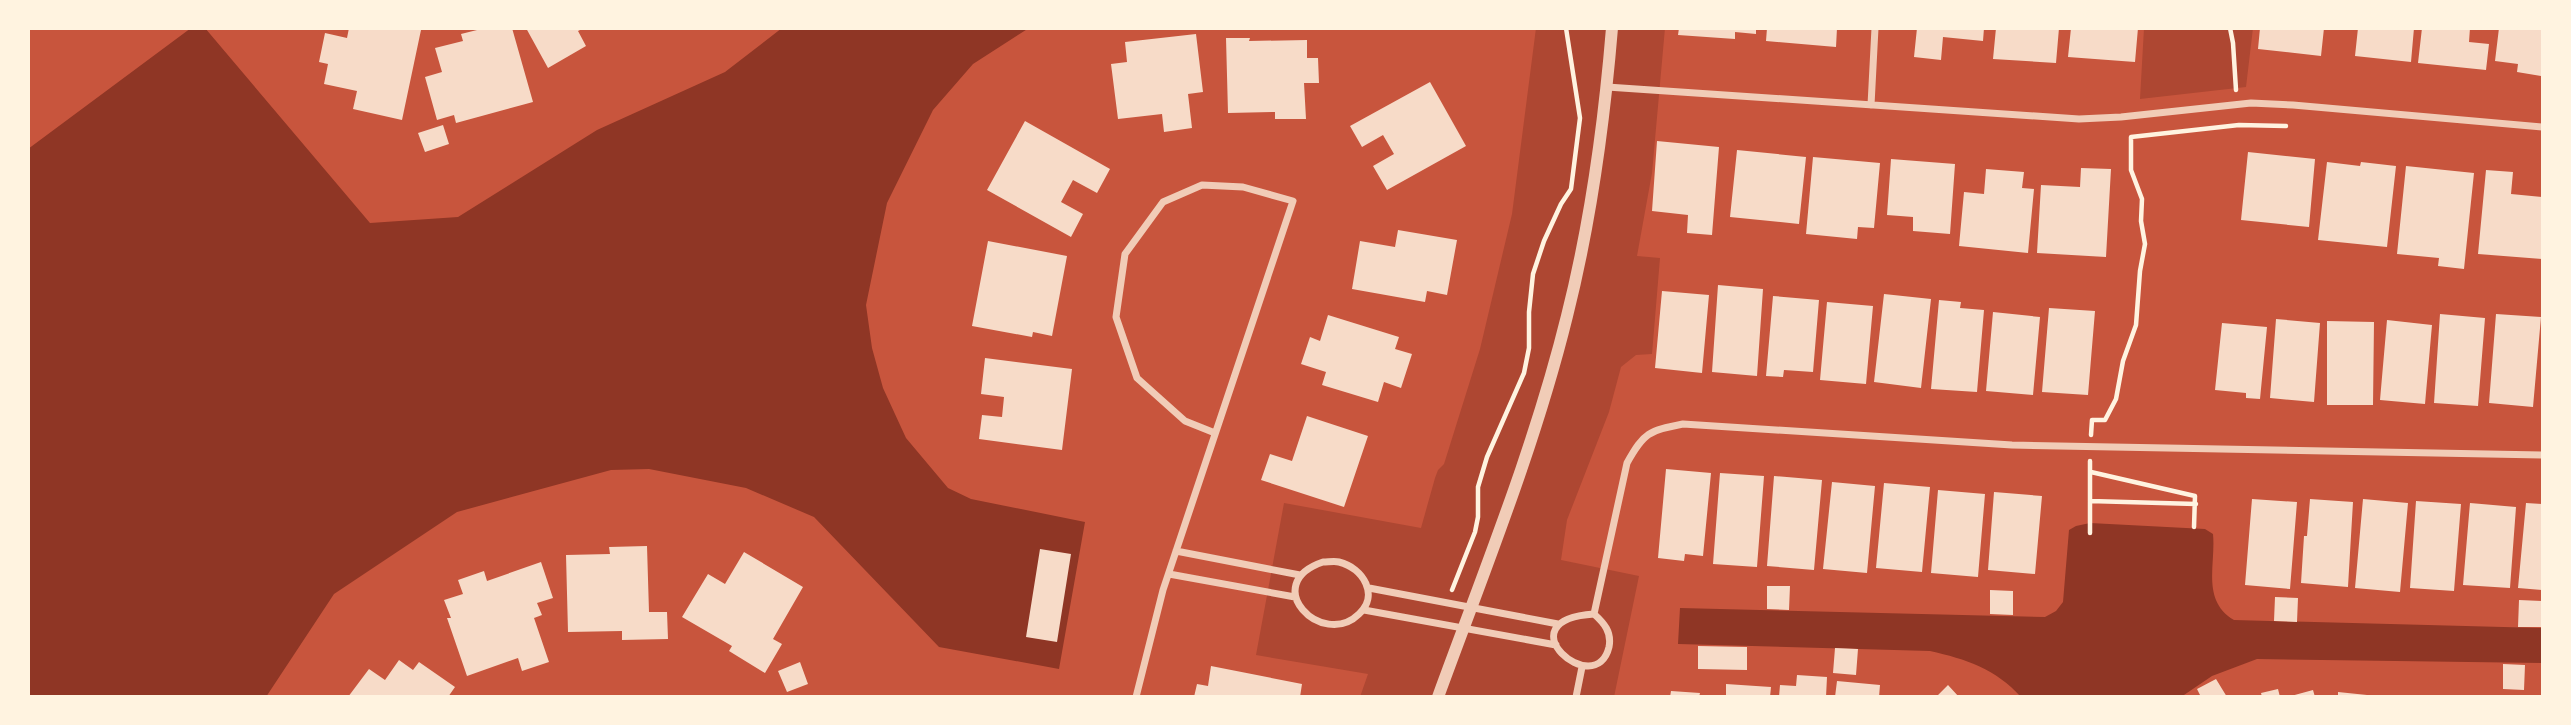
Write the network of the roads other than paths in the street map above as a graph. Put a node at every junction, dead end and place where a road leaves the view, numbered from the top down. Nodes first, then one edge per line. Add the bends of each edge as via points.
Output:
1 (1612, 28) edge
2 (1875, 28) edge
3 (1607, 87) junction
4 (1871, 105) junction
5 (2543, 127) edge
6 (1215, 433) junction
7 (2543, 455) edge
8 (1176, 551) junction
9 (1169, 574) junction
10 (1300, 575) junction
11 (1369, 588) junction
12 (1295, 597) junction
13 (1472, 606) junction
14 (1364, 610) junction
15 (1594, 614) junction
16 (1558, 624) junction
17 (1463, 628) junction
18 (1556, 645) junction
19 (1582, 667) junction
20 (1136, 697) edge
21 (1438, 697) edge
22 (1576, 697) edge

1 - 3 street
2 - 4 street
3 - 4 street
3 - 13 street via 1588,222 1567,317 1545,397
4 - 5 street via 2079,119 2236,105 2293,105
6 - 6 street via 1185,421 1138,378 1116,317 1125,254 1163,202 1202,185 1243,187 1293,201
6 - 8 street
7 - 15 street via 2012,445 1683,424 1655,429 1639,442 1627,463
8 - 9 street
8 - 10 street
9 - 12 street
9 - 20 street
10 - 11 street via 1323,562 1340,562
10 - 12 street
11 - 13 street
11 - 14 street
12 - 14 street via 1303,612 1325,623 1340,625
13 - 16 street
13 - 17 street
14 - 17 street
15 - 16 street via 1577,615
15 - 19 street via 1609,632 1609,646 1594,666
16 - 18 street via 1553,638
17 - 18 street
17 - 21 street
18 - 19 street via 1567,659
19 - 22 street

